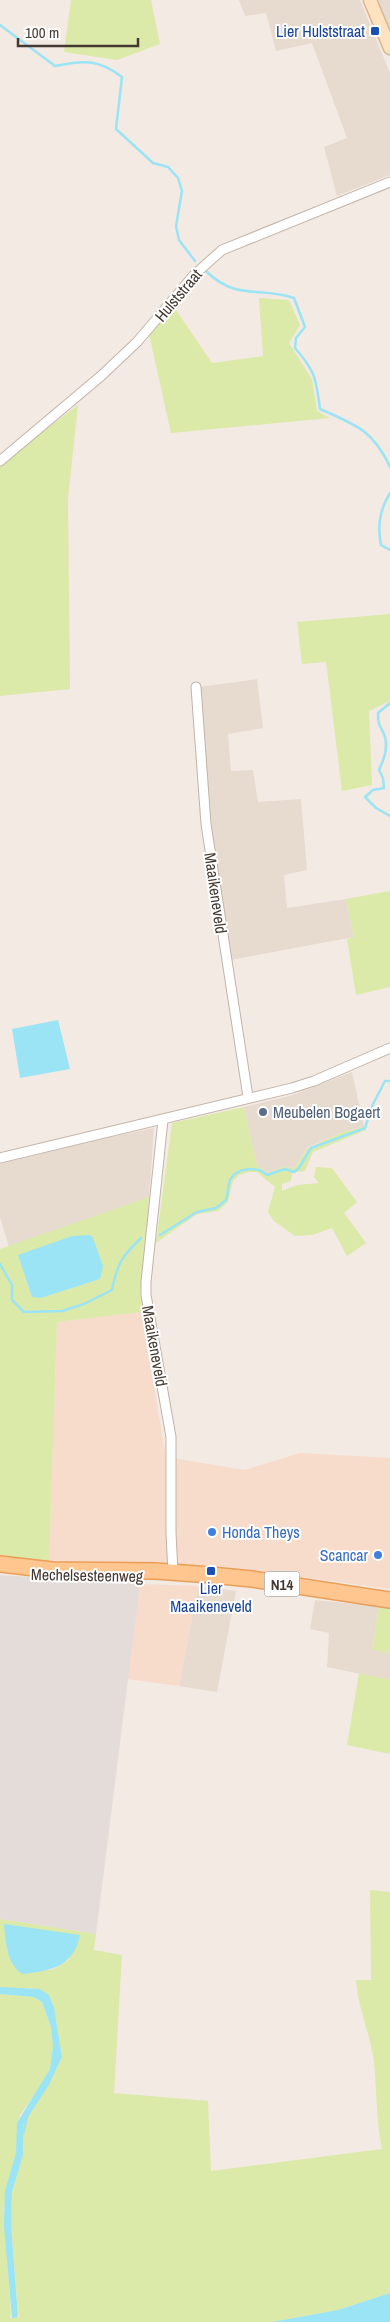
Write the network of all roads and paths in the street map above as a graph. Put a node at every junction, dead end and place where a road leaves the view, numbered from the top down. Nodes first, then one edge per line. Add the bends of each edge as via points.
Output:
1 (370, 0) edge
2 (390, 48) edge
3 (390, 182) edge
4 (0, 461) edge
5 (196, 687) dead end
6 (390, 1048) edge
7 (248, 1097) junction
8 (163, 1120) junction
9 (0, 1158) edge
10 (0, 1564) edge
11 (0, 1572) edge
12 (173, 1573) junction
13 (390, 1600) edge

1 - 2 street
3 - 4 street, Hulststraat via 222,250 194,274 138,342
5 - 7 street, Maaikeneveld via 206,824
6 - 7 street via 314,1081
7 - 8 street
8 - 9 street
8 - 12 street, Maaikeneveld via 146,1295 172,1437
10 - 12 main road, Mechelsesteenweg / N14 via 52,1570
11 - 12 main road, Mechelsesteenweg / N14 via 67,1578
12 - 13 main road, Mechelsesteenweg / N14 via 252,1579

